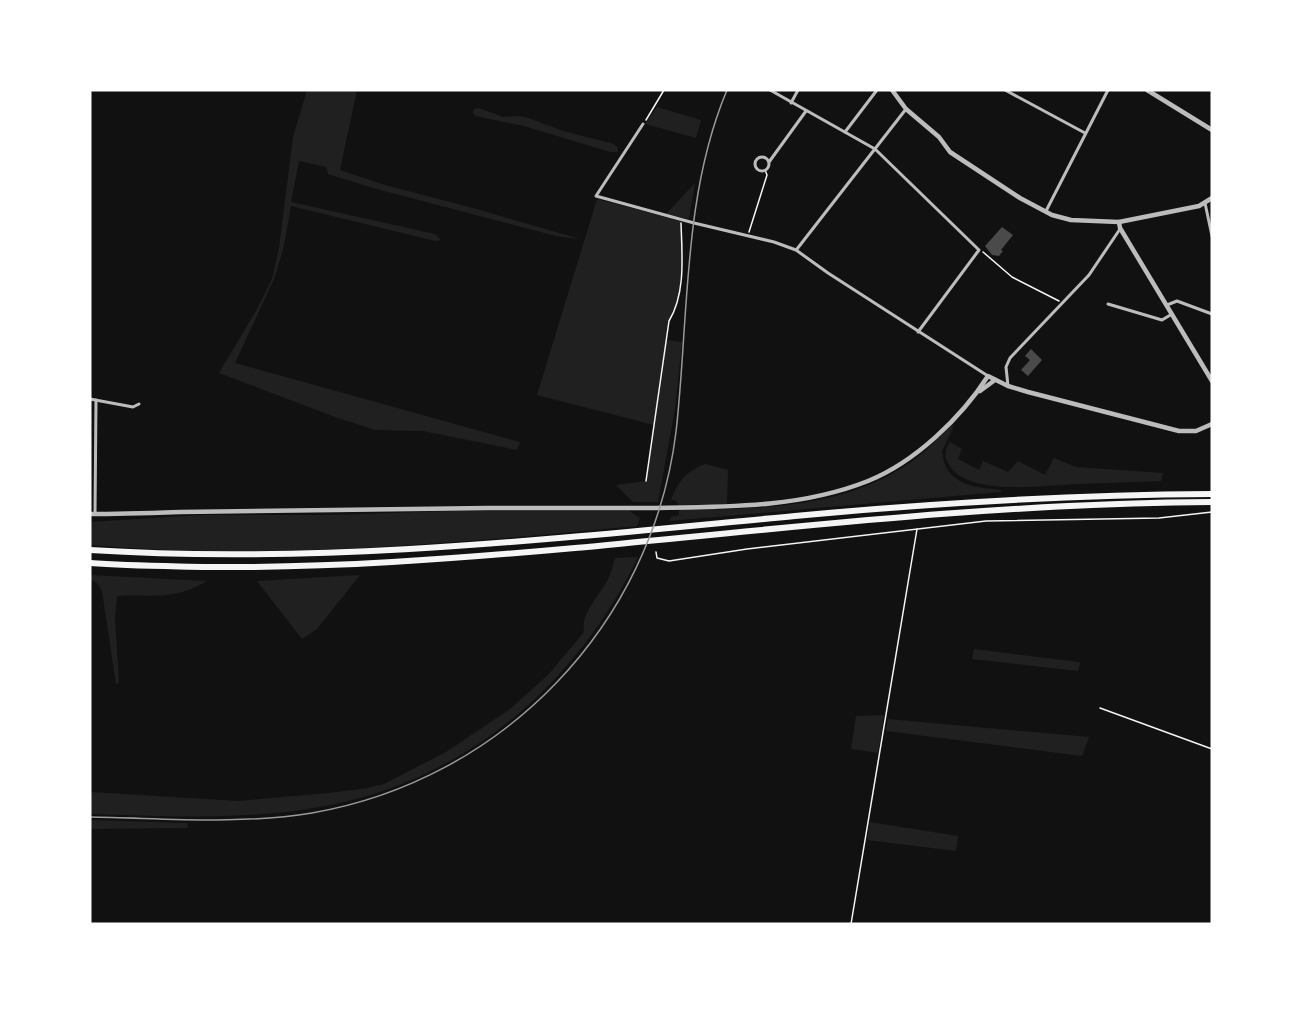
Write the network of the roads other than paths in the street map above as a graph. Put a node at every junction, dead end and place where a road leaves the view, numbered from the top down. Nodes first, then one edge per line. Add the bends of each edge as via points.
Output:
1 (770, 90) edge
2 (798, 90) edge
3 (877, 90) edge
4 (892, 90) edge
5 (1005, 90) edge
6 (1108, 90) edge
7 (1147, 90) edge
8 (791, 102) junction
9 (906, 109) junction
10 (806, 111) junction
11 (643, 124) road end
12 (1212, 130) edge
13 (845, 132) junction
14 (1085, 133) junction
15 (875, 149) junction
16 (769, 162) junction
17 (1212, 198) edge
18 (1206, 203) junction
19 (1045, 213) junction
20 (1119, 222) junction
21 (1120, 228) junction
22 (1212, 236) edge
23 (796, 250) junction
24 (1108, 304) dead end
25 (1167, 305) junction
26 (1172, 314) junction
27 (1212, 314) edge
28 (918, 332) junction
29 (988, 376) junction
30 (995, 380) junction
31 (1212, 381) edge
32 (1008, 386) junction
33 (977, 393) junction
34 (90, 399) edge
35 (96, 400) junction
36 (140, 404) dead end
37 (1212, 424) edge
38 (1212, 494) edge
39 (1212, 502) edge
40 (93, 514) edge
41 (90, 550) edge
42 (92, 563) edge

1 - 8 street
2 - 8 street
3 - 13 street
4 - 9 street
5 - 14 street
6 - 14 street
7 - 12 street
8 - 10 street
9 - 15 street
9 - 19 street via 953,154
10 - 13 street
10 - 16 street
11 - 23 street via 596,196
13 - 15 street
14 - 19 street
15 - 23 street
15 - 28 street via 979,250
16 - 16 street via 759,157 755,166 765,170
17 - 18 street
18 - 20 street
18 - 22 street
19 - 20 street via 1071,220
20 - 21 street
21 - 25 street
21 - 32 street via 1089,275 1010,358 1006,367
23 - 28 street
24 - 26 street via 1162,320
25 - 26 street
25 - 27 street via 1178,301
26 - 31 street
28 - 29 street
29 - 30 street
29 - 33 street
30 - 32 street
30 - 33 street
32 - 37 street via 1179,431 1196,431
33 - 40 street via 921,450 900,465 869,480 817,496 765,505
34 - 35 street
35 - 36 street via 134,407
35 - 40 street
38 - 41 highway via 960,504 479,546 326,554
39 - 42 highway via 1109,503 908,515 479,557 327,566

